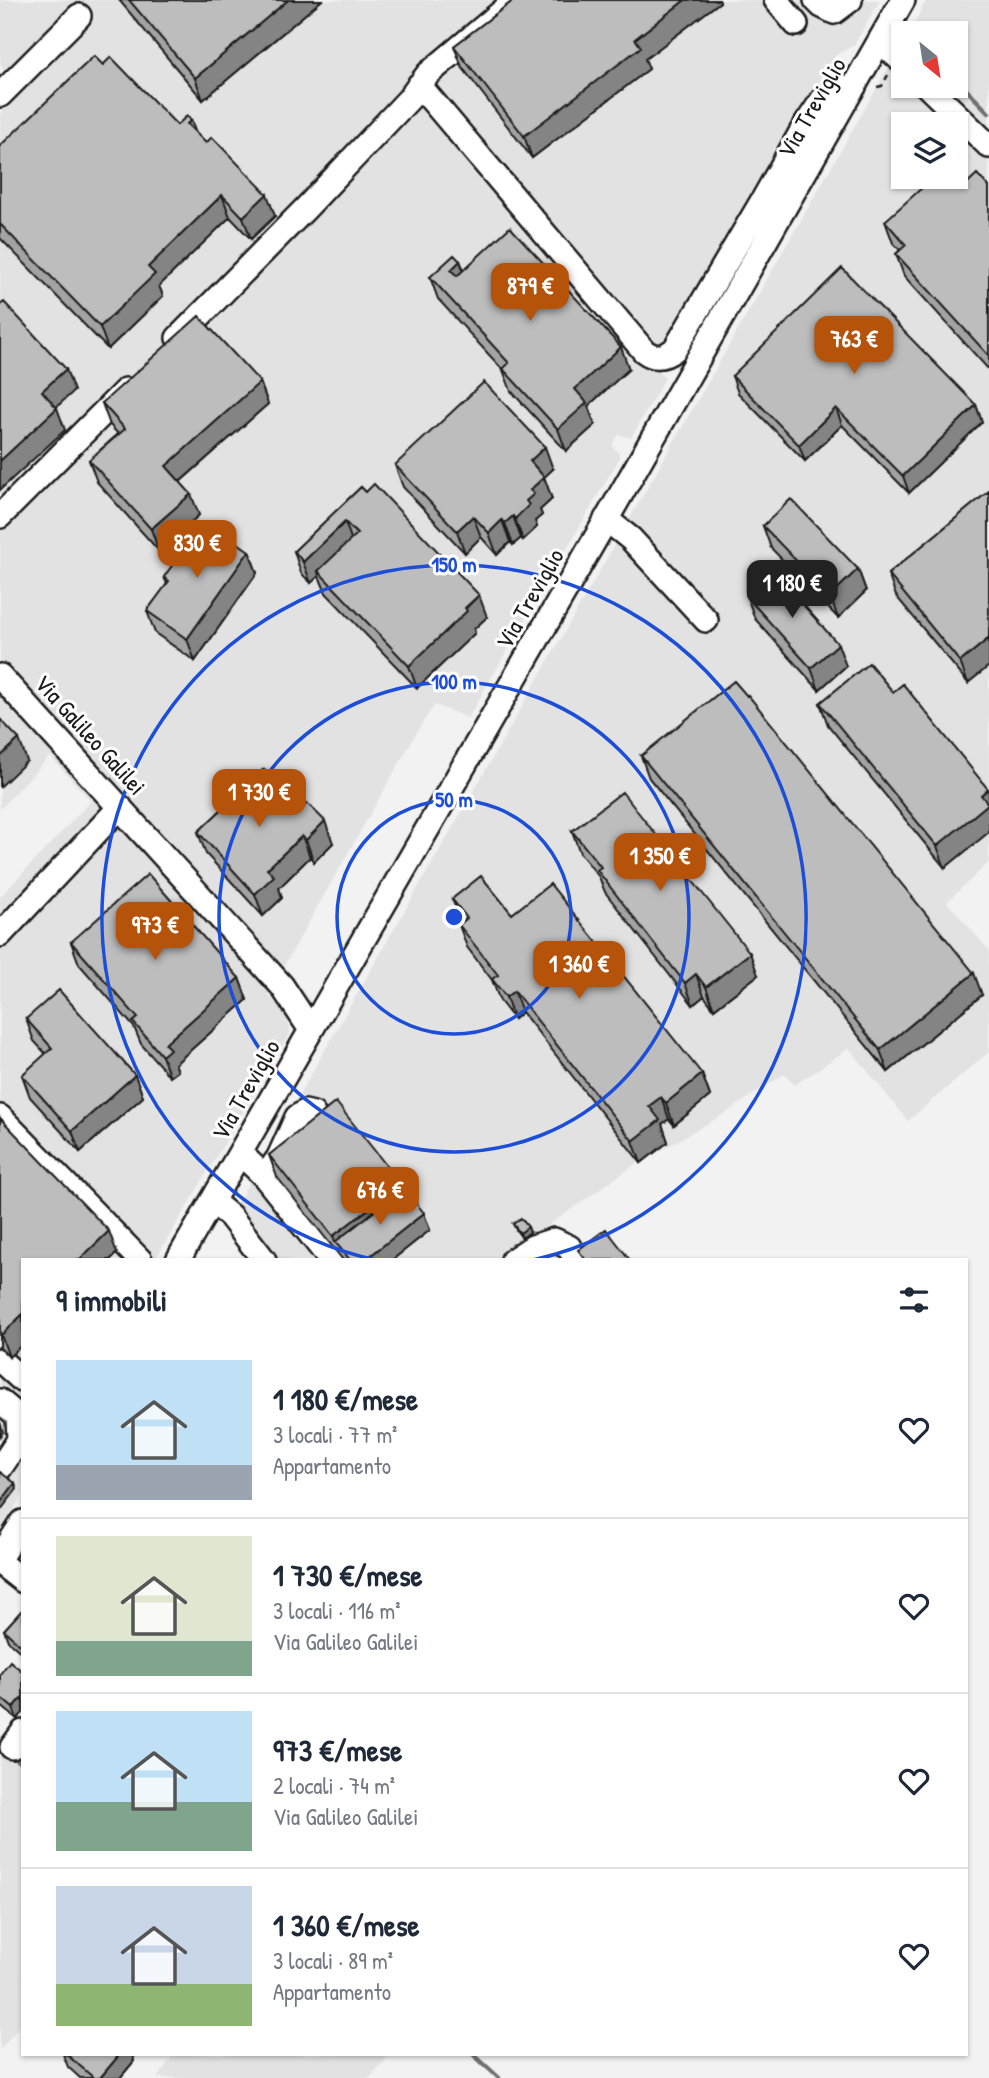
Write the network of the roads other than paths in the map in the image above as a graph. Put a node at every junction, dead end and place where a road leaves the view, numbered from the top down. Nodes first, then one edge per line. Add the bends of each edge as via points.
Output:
1 (516, 0) edge
2 (776, 0) edge
3 (816, 0) edge
4 (850, 0) edge
5 (903, 0) edge
6 (79, 16) dead end
7 (796, 24) dead end
8 (880, 41) junction
9 (891, 51) edge
10 (419, 85) junction
11 (854, 87) junction
12 (0, 95) edge
13 (939, 98) edge
14 (989, 146) edge
15 (164, 352) edge
16 (144, 372) edge
17 (0, 516) edge
18 (606, 519) junction
19 (706, 620) dead end
20 (0, 676) edge
21 (120, 807) junction
22 (0, 935) edge
23 (282, 986) junction
24 (329, 999) junction
25 (311, 1030) junction
26 (0, 1117) edge
27 (240, 1153) junction
28 (279, 1157) edge
29 (265, 1177) junction
30 (212, 1201) junction
31 (138, 1258) edge
32 (179, 1258) edge
33 (262, 1258) edge
34 (329, 1258) edge
35 (516, 1258) edge
36 (575, 1258) edge
37 (0, 1360) edge
38 (21, 1379) edge
39 (0, 1401) edge
40 (21, 1441) edge
41 (0, 1468) edge
42 (21, 1525) edge
43 (0, 1560) edge
44 (21, 1579) edge

1 - 10 street
2 - 7 street
3 - 4 street via 834,12
5 - 8 street, Via Treviglio
6 - 12 street
8 - 9 street
8 - 11 street, Via Treviglio
10 - 11 street via 640,346 656,357 676,349 822,99 839,88
10 - 15 street
11 - 18 street, Via Treviglio
13 - 14 street
16 - 17 street
18 - 19 street
18 - 24 street, Via Treviglio
20 - 21 street, Via Galileo Galilei
21 - 22 street
21 - 23 street, Via Galileo Galilei
23 - 24 street
23 - 25 street, Via Galileo Galilei
24 - 25 street, Via Treviglio
25 - 27 street, Via Treviglio
26 - 31 street
27 - 29 street
27 - 30 street, Via Treviglio
28 - 29 street
29 - 34 street
30 - 32 street, Via Treviglio
30 - 33 street via 230,1216
35 - 36 street via 554,1240 569,1247
37 - 38 street
39 - 40 street via 18,1416
40 - 41 street
42 - 43 street
43 - 44 street

